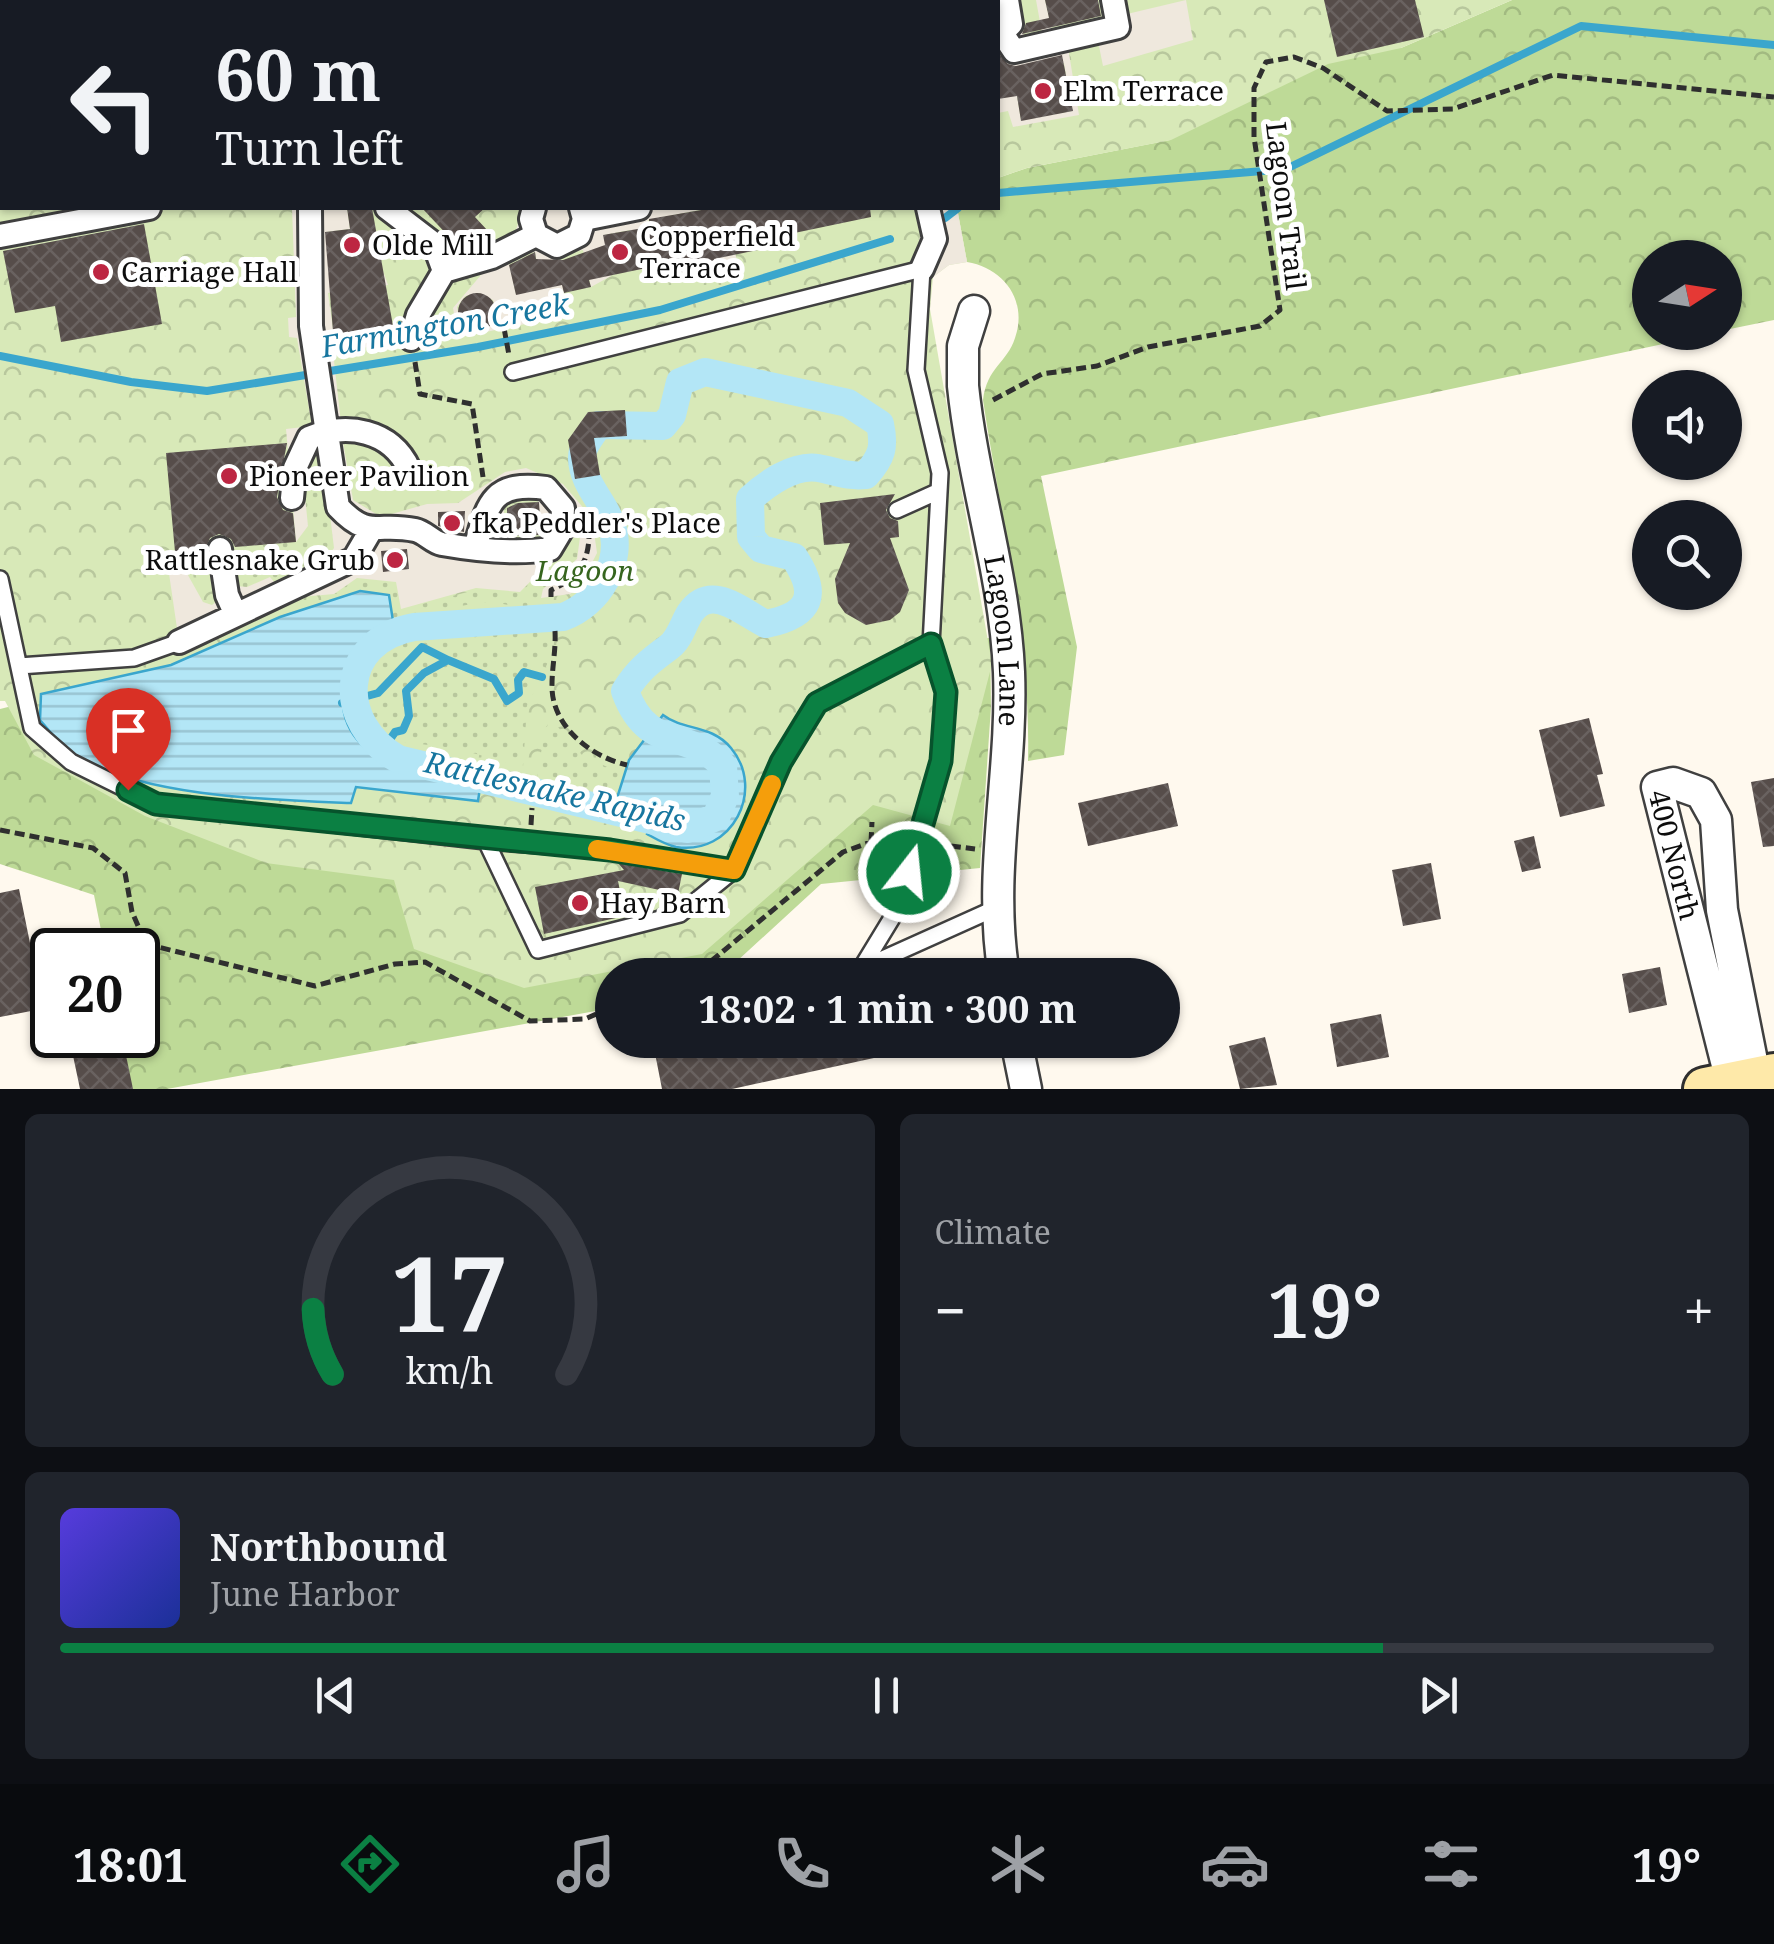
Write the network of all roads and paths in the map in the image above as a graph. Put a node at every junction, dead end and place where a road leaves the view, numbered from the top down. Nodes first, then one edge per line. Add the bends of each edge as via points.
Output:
1 (1007, 0) edge
2 (1114, 0) edge
3 (1000, 34) edge
4 (1774, 96) edge
5 (138, 210) edge
6 (310, 210) edge
7 (390, 210) edge
8 (533, 210) edge
9 (616, 210) edge
10 (928, 210) edge
11 (582, 213) edge
12 (536, 235) junction
13 (0, 236) edge
14 (922, 269) junction
15 (444, 271) junction
16 (974, 311) dead end
17 (412, 339) dead end
18 (513, 372) dead end
19 (418, 384) dead end
20 (993, 400) dead end
21 (327, 430) junction
22 (409, 469) dead end
23 (939, 491) junction
24 (292, 498) dead end
25 (487, 503) junction
26 (897, 510) dead end
27 (371, 530) junction
28 (476, 545) junction
29 (220, 549) dead end
30 (0, 579) edge
31 (236, 615) junction
32 (555, 630) dead end
33 (179, 642) joint
34 (931, 644) junction
35 (19, 666) junction
36 (627, 765) dead end
37 (872, 822) dead end
38 (0, 830) edge
39 (486, 840) junction
40 (871, 842) junction
41 (906, 842) dead end
42 (932, 844) dead end
43 (998, 852) junction
44 (734, 870) junction
45 (996, 908) junction
46 (715, 958) edge
47 (863, 958) edge
48 (886, 958) edge
49 (1002, 958) edge
50 (1718, 973) junction
51 (595, 1015) edge
52 (1020, 1058) edge
53 (1741, 1084) edge
54 (1026, 1089) edge

1 - 3 street via 1010,24
2 - 3 street via 1118,27 1014,52
4 - 20 path, Lagoon Trail via 1553,75 1454,109 1387,110 1323,68 1294,57 1266,62 1254,88 1254,138 1280,310 1260,326 1042,374
5 - 13 street
6 - 21 street via 311,326
7 - 15 street via 434,244
8 - 12 street
9 - 11 street
10 - 14 street via 935,239
11 - 12 street via 579,235 566,245 549,245
12 - 15 street
14 - 18 lane
14 - 23 lane via 916,370
15 - 17 street
16 - 43 street, Lagoon Lane via 963,346 963,386 1008,671 1008,772
19 - 25 path via 420,394 472,404
21 - 22 street via 382,436
21 - 24 street via 309,438 295,468
21 - 27 street via 338,507 354,525
23 - 26 lane
23 - 34 lane
25 - 28 street
25 - 28 street via 528,486 546,488 563,508 562,529 550,549 522,553
27 - 28 street via 417,530 439,544
27 - 31 street via 354,558
29 - 31 street
30 - 35 lane
31 - 33 street
32 - 36 path via 558,714 586,749
33 - 35 lane via 134,658
34 - 44 lane via 817,703 781,762
34 - 47 lane via 946,692 941,761 898,908
35 - 39 lane via 32,728 71,762 156,804
37 - 40 path
38 - 51 path via 93,848 126,873 146,944 315,986 424,962 530,1021
39 - 44 lane
39 - 44 lane via 538,950 680,914
40 - 41 path
40 - 46 path via 843,852
42 - 43 path
43 - 45 street, Lagoon Lane
45 - 48 lane
45 - 49 street, Lagoon Lane
50 - 50 street, 400 North via 1711,805 1688,786 1657,786
50 - 53 street, 400 North via 1752,1060
52 - 54 street

